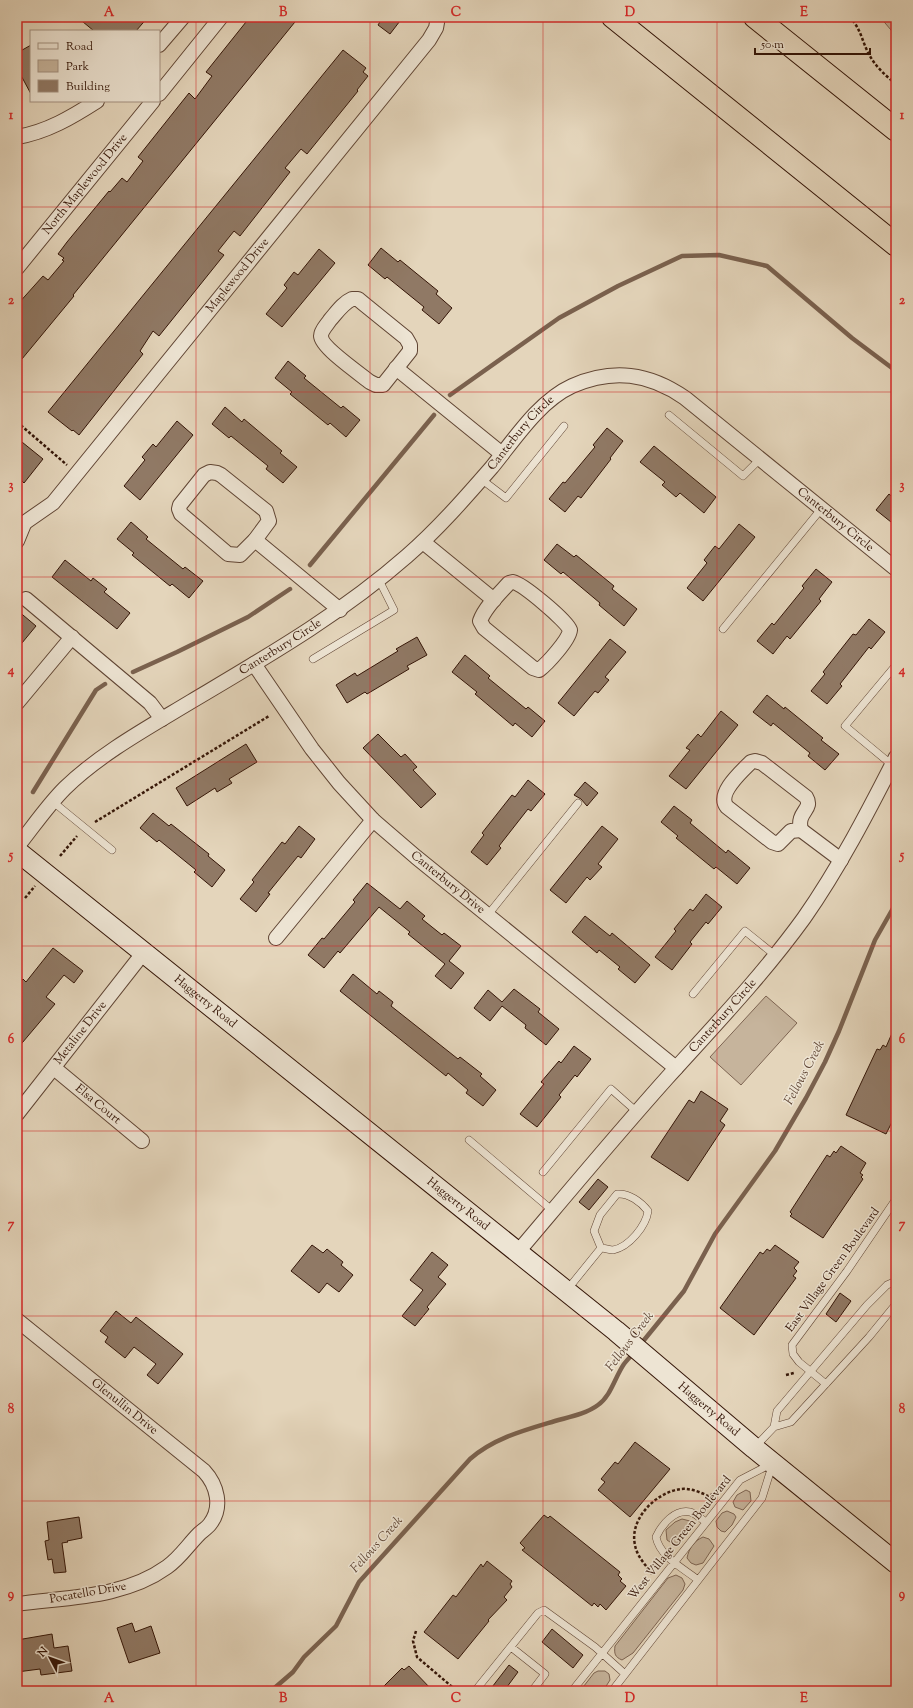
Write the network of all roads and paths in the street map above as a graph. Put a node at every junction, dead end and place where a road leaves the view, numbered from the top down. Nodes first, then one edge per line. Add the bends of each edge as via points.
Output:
1 (183, 17) edge
2 (222, 17) edge
3 (438, 17) edge
4 (613, 17) edge
5 (755, 17) edge
6 (849, 17) edge
7 (160, 44) edge
8 (896, 84) edge
9 (160, 93) edge
10 (95, 102) edge
11 (152, 102) edge
12 (896, 130) edge
13 (17, 138) edge
14 (896, 245) edge
15 (17, 268) edge
16 (396, 368) junction
17 (669, 415) dead end
18 (17, 422) edge
19 (564, 426) dead end
20 (502, 454) junction
21 (760, 459) junction
22 (69, 466) dead end
23 (481, 480) junction
24 (822, 508) junction
25 (19, 524) edge
26 (255, 540) junction
27 (17, 542) edge
28 (423, 542) junction
29 (896, 569) edge
30 (379, 580) junction
31 (26, 598) dead end
32 (494, 600) junction
33 (340, 610) junction
34 (723, 628) dead end
35 (72, 637) junction
36 (313, 659) dead end
37 (254, 664) junction
38 (896, 665) edge
39 (17, 703) edge
40 (269, 716) dead end
41 (162, 719) junction
42 (894, 761) edge
43 (52, 801) junction
44 (578, 803) dead end
45 (373, 820) junction
46 (92, 824) dead end
47 (801, 830) junction
48 (79, 832) dead end
49 (17, 847) edge
50 (112, 850) dead end
51 (17, 851) edge
52 (60, 856) dead end
53 (840, 860) junction
54 (36, 885) dead end
55 (25, 898) dead end
56 (487, 916) junction
57 (276, 938) dead end
58 (144, 952) junction
59 (776, 956) junction
60 (693, 994) dead end
61 (54, 1068) junction
62 (676, 1068) junction
63 (637, 1112) junction
64 (17, 1114) edge
65 (469, 1140) dead end
66 (142, 1141) dead end
67 (543, 1172) dead end
68 (896, 1199) edge
69 (552, 1211) junction
70 (601, 1248) junction
71 (517, 1252) junction
72 (896, 1281) edge
73 (566, 1291) junction
74 (896, 1304) edge
75 (17, 1320) edge
76 (810, 1371) junction
77 (826, 1384) junction
78 (774, 1427) junction
79 (754, 1448) junction
80 (773, 1463) junction
81 (217, 1502) joint
82 (706, 1522) junction
83 (675, 1562) junction
84 (896, 1563) edge
85 (698, 1580) junction
86 (17, 1604) edge
87 (416, 1631) dead end
88 (510, 1647) junction
89 (602, 1653) junction
90 (625, 1674) junction
91 (456, 1691) edge
92 (476, 1691) edge
93 (532, 1691) edge
94 (572, 1691) edge
95 (612, 1691) edge

1 - 7 street
2 - 9 street
3 - 25 street, Maplewood Drive via 436,28 429,40 52,503
4 - 14 highway
5 - 12 highway
6 - 8 path via 856,22 870,56
10 - 13 street via 46,130
11 - 15 street, North Maplewood Drive
16 - 16 street via 410,351 406,338 358,299 345,302 323,329 322,341 376,385 383,385
16 - 20 street
17 - 21 lane via 743,476
18 - 22 path
19 - 23 lane via 506,498
20 - 21 street, Canterbury Circle via 541,409 560,393 589,380 625,375 645,378 672,389
20 - 23 street, Canterbury Circle
21 - 24 street, Canterbury Circle
23 - 28 street, Canterbury Circle
24 - 29 street, Canterbury Circle
24 - 34 lane
25 - 27 street, Maplewood Drive
26 - 26 street via 270,521 269,516 217,473 210,472 204,475 180,505 179,509 184,518 228,554 240,554
26 - 33 street
28 - 30 street, Canterbury Circle
28 - 32 street
30 - 33 street, Canterbury Circle
30 - 36 lane via 394,610
31 - 35 street
32 - 32 street via 509,583 517,583 565,621 570,634 542,667 538,670 532,668 482,625 482,616
33 - 37 street, Canterbury Circle
35 - 39 street
35 - 41 street via 150,703
37 - 41 street, Canterbury Circle
37 - 45 street, Canterbury Drive via 312,749
38 - 42 lane via 845,726
40 - 46 path
41 - 43 street, Canterbury Circle via 85,770
42 - 53 street, Canterbury Circle
43 - 49 street, Canterbury Circle
43 - 50 lane
44 - 56 lane
45 - 56 street, Canterbury Drive
45 - 57 street
47 - 47 street via 799,822 808,806 806,797 762,763 751,762 724,794 727,807 772,842 778,844 791,831
47 - 53 street
48 - 52 path
51 - 58 main road, Haggerty Road
53 - 59 street, Canterbury Circle via 819,896
54 - 55 path
56 - 62 street, Canterbury Drive
58 - 61 street, Metaline Drive
58 - 71 main road, Haggerty Road
59 - 60 lane via 745,931
59 - 62 street, Canterbury Circle via 721,1021
61 - 64 street, Metaline Drive
61 - 66 street, Elsa Court
62 - 63 street, Canterbury Circle
63 - 67 lane via 612,1089
63 - 69 street, Canterbury Circle
65 - 69 lane
68 - 76 lane, East Village Green Boulevard via 848,1271 792,1345 793,1354
69 - 71 street, Canterbury Circle
70 - 70 lane via 594,1231 600,1215 617,1194 630,1195 648,1211 647,1220 628,1243 613,1250
70 - 73 lane
71 - 73 main road, Haggerty Road
72 - 76 lane via 887,1285 867,1305
73 - 79 main road, Haggerty Road
74 - 77 lane
75 - 81 street, Glenullin Drive via 204,1471 214,1484
76 - 77 lane, East Village Green Boulevard
76 - 78 lane via 777,1411
77 - 78 lane via 791,1422
78 - 79 lane
79 - 80 main road, Haggerty Road
80 - 82 lane, West Village Green Boulevard via 740,1480
80 - 84 main road, Haggerty Road
80 - 85 lane via 762,1498
81 - 86 street, Pocatello Drive via 215,1516 210,1524 178,1558 147,1580 100,1594
82 - 83 lane, West Village Green Boulevard
82 - 83 lane via 691,1512 679,1512 664,1523 656,1537 658,1545 665,1555
83 - 85 lane
83 - 89 lane, West Village Green Boulevard
85 - 90 lane
87 - 91 path via 413,1641 417,1657
88 - 89 lane via 538,1612 544,1610
88 - 92 lane
88 - 93 lane via 545,1674
89 - 90 lane
89 - 94 lane, West Village Green Boulevard
90 - 95 lane

